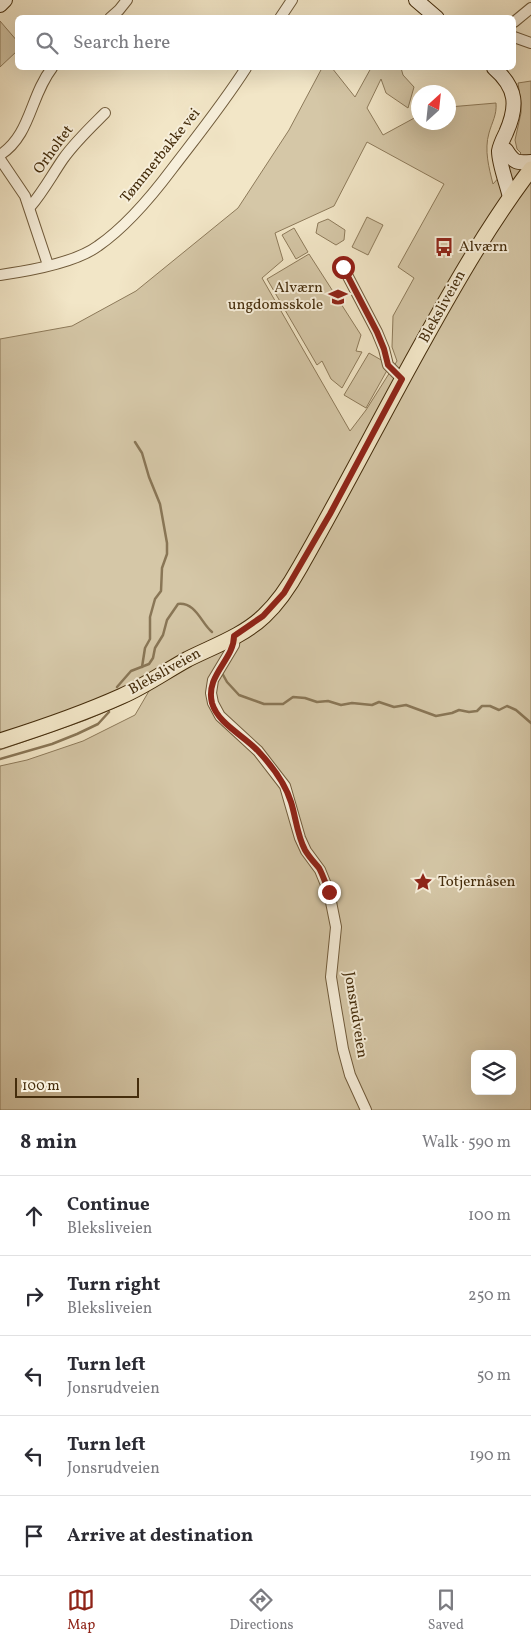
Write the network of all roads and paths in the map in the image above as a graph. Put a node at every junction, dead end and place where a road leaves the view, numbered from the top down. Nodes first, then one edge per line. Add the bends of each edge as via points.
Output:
1 (5, 0) edge
2 (127, 0) edge
3 (292, 0) edge
4 (418, 1) edge
5 (0, 5) edge
6 (531, 8) edge
7 (113, 15) edge
8 (282, 15) edge
9 (434, 15) edge
10 (516, 20) edge
11 (516, 38) edge
12 (531, 43) edge
13 (51, 70) edge
14 (245, 70) edge
15 (496, 70) edge
16 (105, 113) dead end
17 (506, 132) junction
18 (506, 150) junction
19 (0, 157) edge
20 (531, 162) edge
21 (531, 169) edge
22 (514, 191) junction
23 (30, 208) junction
24 (48, 265) junction
25 (343, 267) dead end
26 (0, 275) edge
27 (402, 379) junction
28 (234, 636) junction
29 (0, 741) edge
30 (366, 1110) edge

1 - 5 main road
2 - 7 street
3 - 8 street
4 - 9 main road
6 - 10 street
11 - 12 street
13 - 19 street via 17,141
14 - 24 street, Tømmerbakke vei via 192,146 123,225 98,247
15 - 17 main road via 512,92 514,108
16 - 23 street, Orholtet via 81,137
17 - 18 main road
17 - 22 main road via 499,152
18 - 20 main road via 517,163
18 - 22 main road
19 - 23 street, Orholtet
21 - 22 main road, Bleksliveien
22 - 27 main road, Bleksliveien via 475,251
23 - 24 street, Orholtet
24 - 26 street, Tømmerbakke vei
25 - 27 street via 377,332 388,365
27 - 28 main road, Bleksliveien via 284,593 263,616
28 - 29 main road, Bleksliveien via 122,696
28 - 30 street, Jonsrudveien via 234,645 213,680 212,703 220,716 258,751 285,786 300,838 329,892 336,927 331,977 337,1016 350,1075

